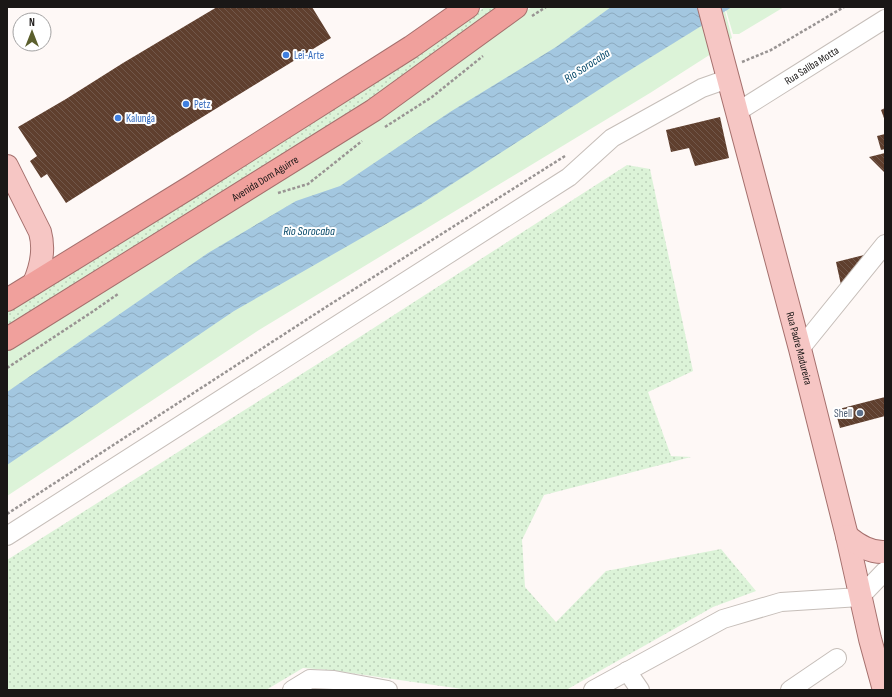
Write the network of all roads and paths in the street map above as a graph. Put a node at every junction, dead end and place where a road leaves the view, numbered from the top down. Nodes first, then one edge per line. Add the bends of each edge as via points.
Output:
1 (468, 7) edge
2 (516, 7) edge
3 (709, 7) edge
4 (885, 19) edge
5 (727, 76) junction
6 (737, 112) junction
7 (7, 166) edge
8 (885, 244) edge
9 (34, 283) junction
10 (7, 300) edge
11 (7, 338) edge
12 (800, 349) junction
13 (7, 536) edge
14 (847, 536) junction
15 (885, 552) edge
16 (885, 571) edge
17 (860, 597) junction
18 (837, 658) dead end
19 (628, 671) junction
20 (292, 690) edge
21 (388, 690) edge
22 (593, 690) edge
23 (640, 690) edge
24 (790, 690) edge
25 (884, 690) edge

1 - 9 highway via 411,47
2 - 11 highway, Avenida Dom Aguirre via 374,110
3 - 5 main road, Rua Padre Madureira
4 - 6 street, Rua Saliba Motta
5 - 6 main road, Rua Padre Madureira
5 - 13 street via 612,138 569,177
6 - 12 main road, Rua Padre Madureira
7 - 9 main road via 42,238 42,256
8 - 12 street
9 - 10 highway
12 - 14 main road, Rua Padre Madureira
14 - 15 main road via 867,549
14 - 17 main road, Rua Padre Madureira
16 - 17 street
17 - 19 street via 781,602 723,619
17 - 25 main road, Rua Padre Madureira
18 - 24 street
19 - 22 street
19 - 23 street
20 - 21 street via 310,679 334,680

